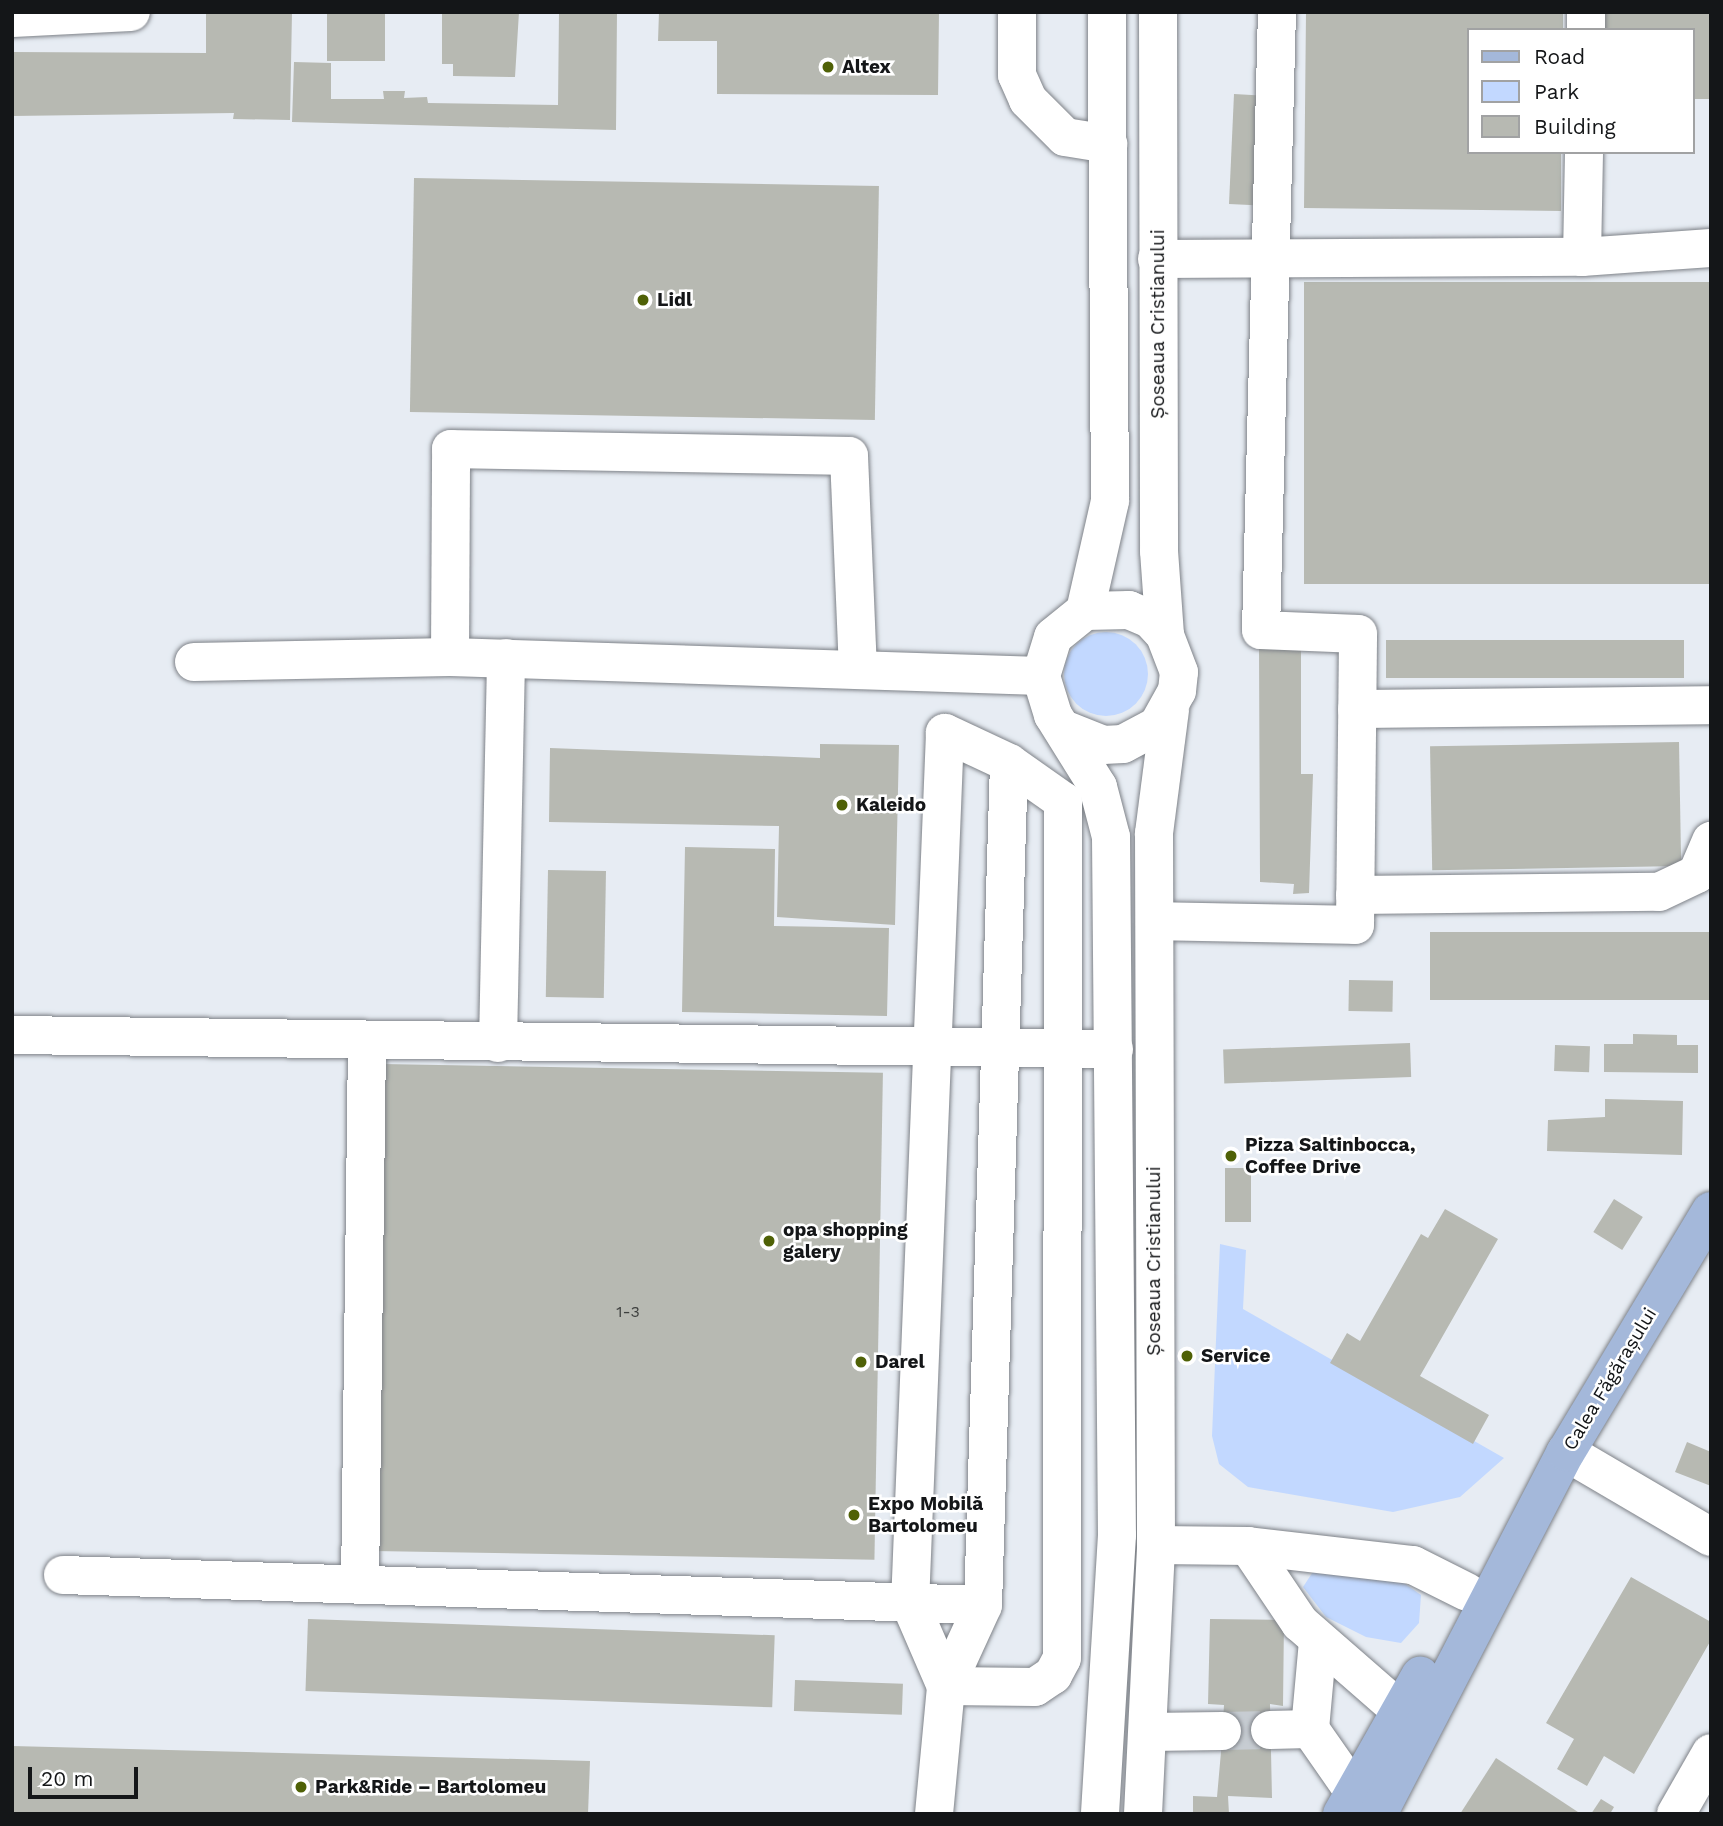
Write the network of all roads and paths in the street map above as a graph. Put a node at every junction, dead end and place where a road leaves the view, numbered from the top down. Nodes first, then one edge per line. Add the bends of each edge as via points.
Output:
1 (1017, 12) edge
2 (1107, 12) edge
3 (1158, 12) edge
4 (1277, 12) edge
5 (111, 13) edge
6 (12, 18) edge
7 (1108, 144) junction
8 (1584, 154) edge
9 (1711, 248) edge
10 (1582, 257) junction
11 (1273, 258) junction
12 (1157, 259) junction
13 (1084, 611) junction
14 (1165, 635) junction
15 (450, 657) junction
16 (506, 658) junction
17 (194, 662) dead end
18 (859, 669) junction
19 (1041, 676) junction
20 (1711, 705) edge
21 (1170, 709) junction
22 (1357, 709) junction
23 (1066, 730) junction
24 (1009, 764) junction
25 (1711, 841) edge
26 (1355, 895) junction
27 (1155, 921) junction
28 (12, 1035) edge
29 (367, 1041) junction
30 (498, 1044) junction
31 (1114, 1049) junction
32 (934, 1051) junction
33 (1062, 1051) junction
34 (999, 1052) junction
35 (1711, 1212) edge
36 (1566, 1452) junction
37 (1711, 1537) edge
38 (1156, 1545) junction
39 (1248, 1546) junction
40 (1513, 1548) junction
41 (63, 1575) dead end
42 (360, 1585) junction
43 (1467, 1592) junction
44 (910, 1603) junction
45 (983, 1605) junction
46 (1318, 1641) junction
47 (946, 1686) junction
48 (1401, 1711) junction
49 (1310, 1729) junction
50 (1270, 1730) tunnel mouth
51 (1222, 1731) tunnel mouth
52 (1148, 1732) junction
53 (1711, 1753) edge
54 (1358, 1807) edge
55 (934, 1814) edge
56 (1100, 1814) edge
57 (1143, 1814) edge
58 (1676, 1814) edge

1 - 7 street via 1017,75 1028,100 1065,137
2 - 7 street
3 - 12 street, Șoseaua Cristianului
4 - 11 street
5 - 6 street
7 - 13 street via 1110,500
8 - 10 street
9 - 10 street
10 - 11 street
11 - 12 street
11 - 22 street via 1261,630 1357,634
12 - 14 street, Șoseaua Cristianului
13 - 14 street via 1129,610
13 - 19 street via 1053,637
14 - 21 street, Șoseaua Cristianului via 1179,672
15 - 16 street
15 - 17 street
15 - 18 street via 452,449 849,456
16 - 18 street
16 - 30 street
18 - 19 street
19 - 23 street, Șoseaua Cristianului via 1044,697
20 - 22 street
21 - 23 street via 1158,725 1123,744 1084,740
21 - 27 street, Șoseaua Cristianului via 1154,833
22 - 26 street
23 - 31 street, Șoseaua Cristianului via 1098,787 1111,837
24 - 32 street via 945,733
24 - 33 street via 1063,801
24 - 34 street
25 - 26 street via 1697,874 1659,892
26 - 27 street via 1355,925
27 - 38 street, Șoseaua Cristianului
28 - 29 street
29 - 30 street
29 - 42 street
30 - 32 street
31 - 33 street
31 - 56 street, Șoseaua Cristianului via 1117,1535
32 - 34 street
32 - 44 street
33 - 34 street
33 - 47 street via 1062,1658 1053,1675 1035,1687
34 - 45 street
35 - 36 main road, Calea Făgărașului
36 - 37 street
36 - 40 main road, Calea Făgărașului
38 - 39 street
38 - 52 street, Șoseaua Cristianului
39 - 43 street via 1412,1565
39 - 46 street
40 - 43 main road, Calea Făgărașului
40 - 54 main road, Calea Făgărașului
41 - 42 street
42 - 44 street
43 - 48 main road, Calea Făgărașului
44 - 45 street
44 - 47 street
45 - 47 street
46 - 48 street
46 - 49 street
47 - 55 street
48 - 54 main road, Calea Făgărașului
49 - 50 street
49 - 54 street
51 - 52 street
52 - 57 street, Șoseaua Cristianului
53 - 58 street

